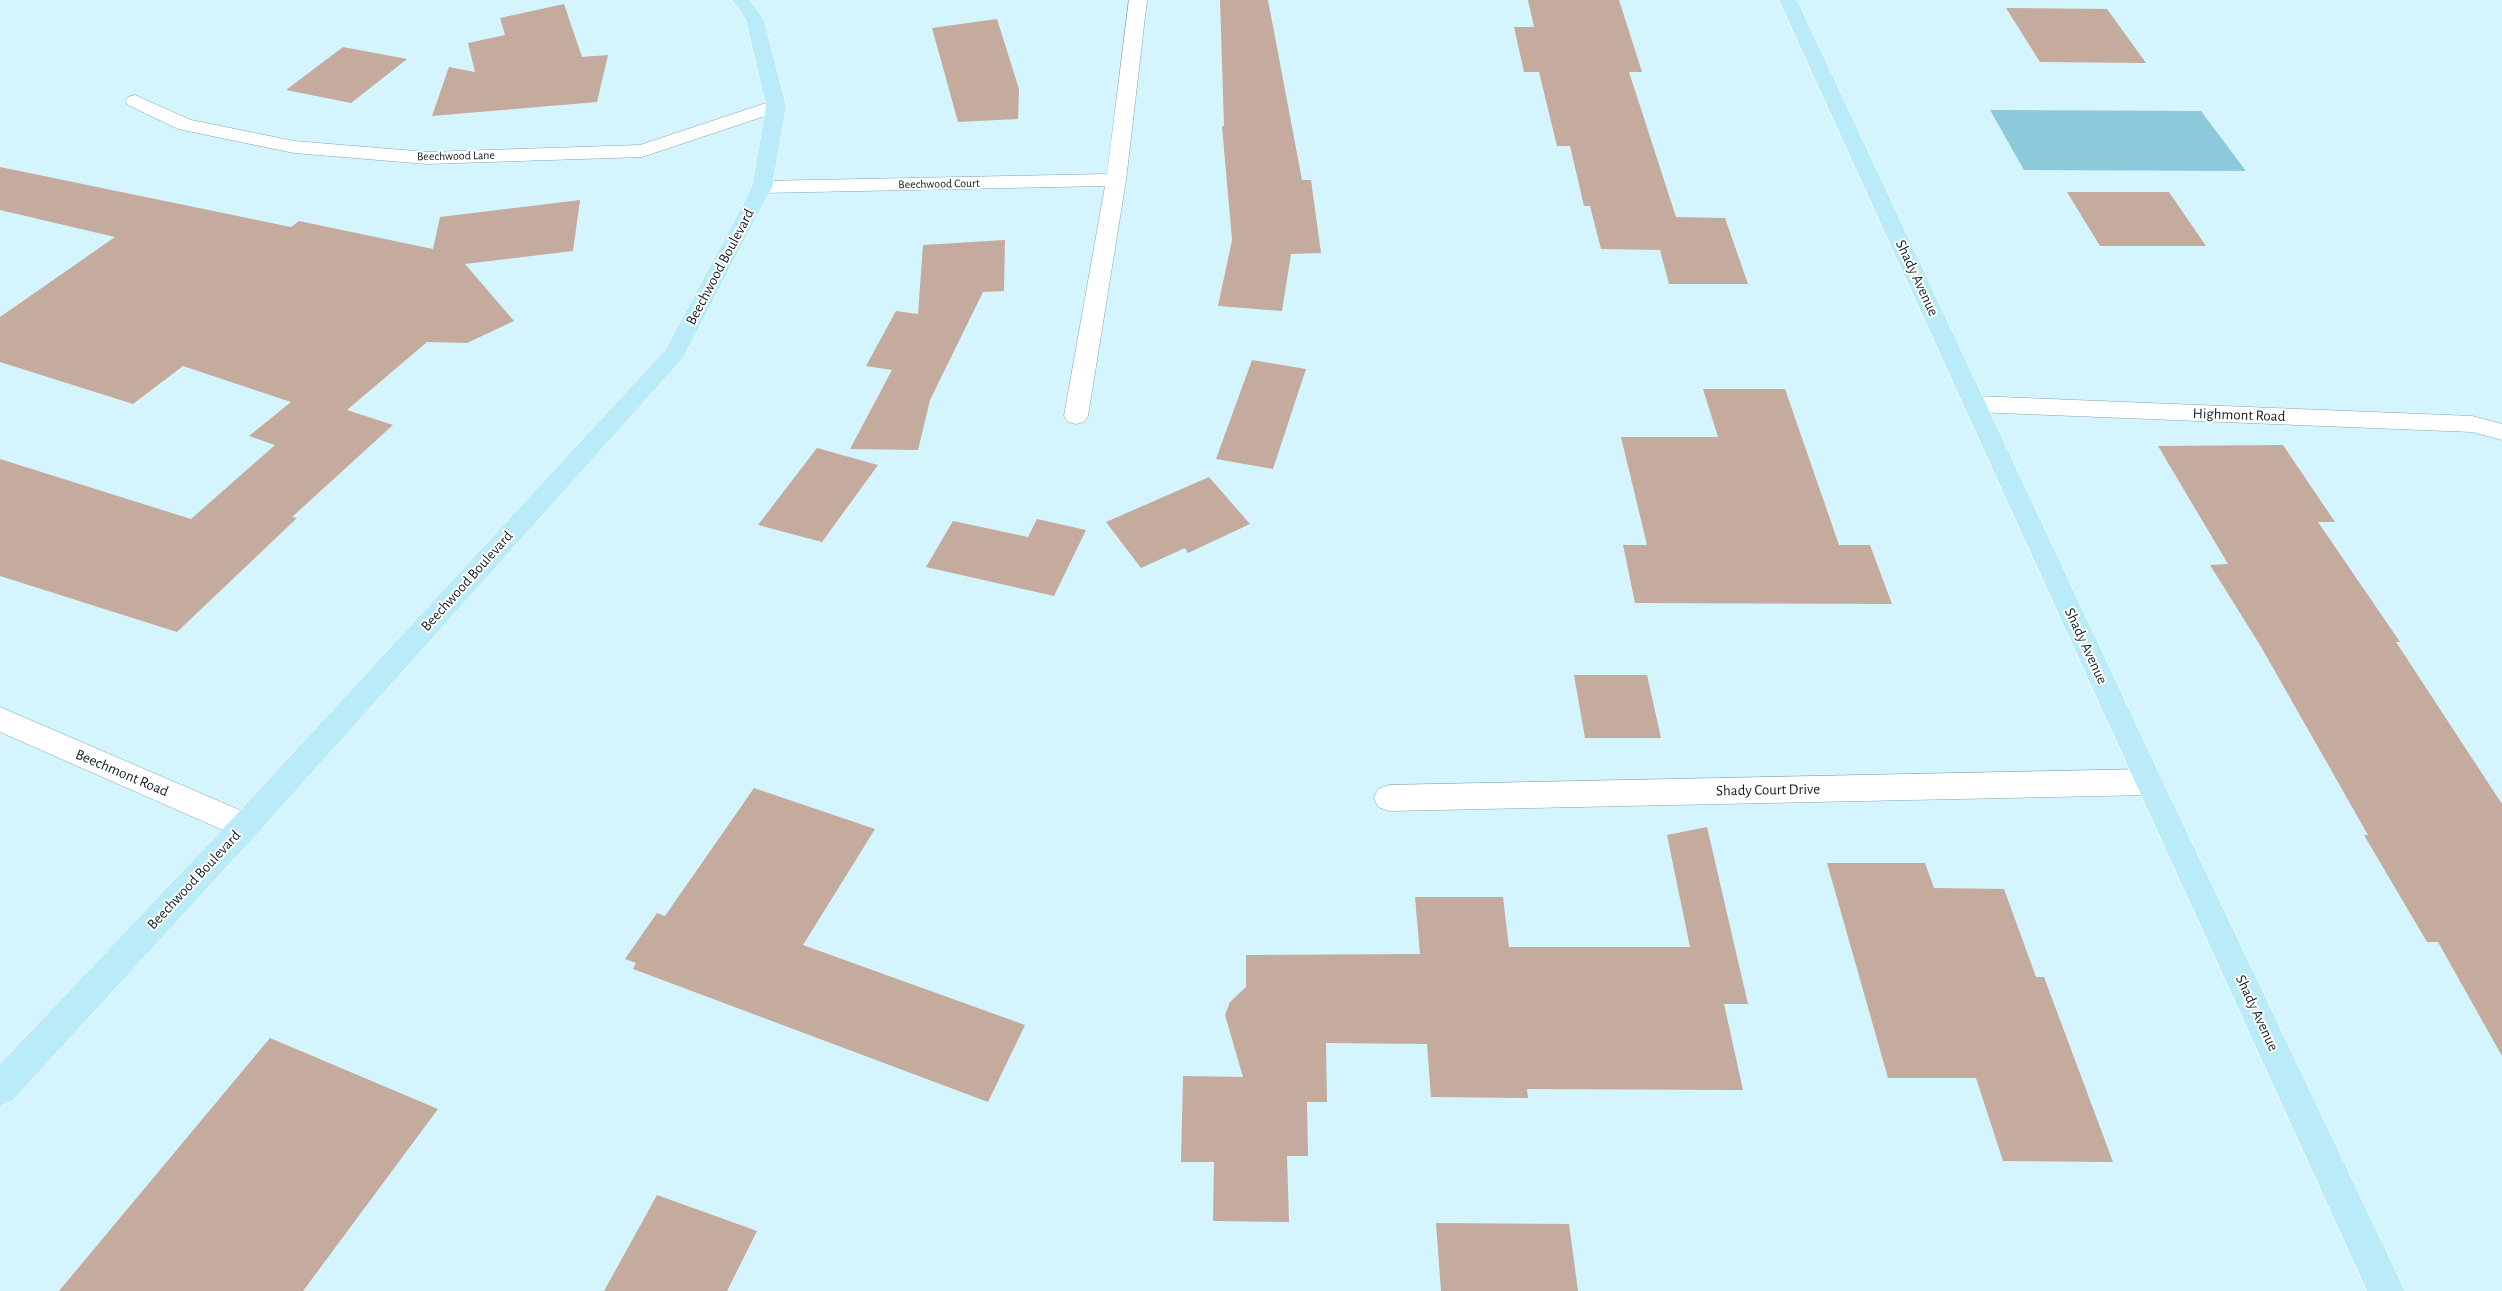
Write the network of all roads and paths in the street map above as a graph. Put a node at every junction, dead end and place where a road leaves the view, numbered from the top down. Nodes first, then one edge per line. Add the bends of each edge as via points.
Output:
1 (741, 0) edge
2 (1138, 0) edge
3 (1788, 0) edge
4 (135, 101) dead end
5 (776, 106) junction
6 (1116, 180) junction
7 (762, 187) junction
8 (1975, 404) junction
9 (1076, 416) dead end
10 (2502, 432) edge
11 (0, 719) edge
12 (2148, 782) junction
13 (1389, 798) dead end
14 (245, 826) junction
15 (0, 1089) edge
16 (2386, 1291) edge

1 - 5 main road, Beechwood Boulevard via 755,20
2 - 6 street
3 - 8 main road, Shady Avenue
4 - 5 street, Beechwood Lane via 185,125 285,145 427,158 642,152
5 - 7 main road, Beechwood Boulevard
6 - 7 street, Beechwood Court
6 - 9 street
7 - 14 main road, Beechwood Boulevard via 675,353
8 - 10 street, Highmont Road via 2472,424
8 - 12 main road, Shady Avenue
11 - 14 street, Beechmont Road
12 - 13 street, Shady Court Drive
12 - 16 main road, Shady Avenue
14 - 15 main road, Beechwood Boulevard

